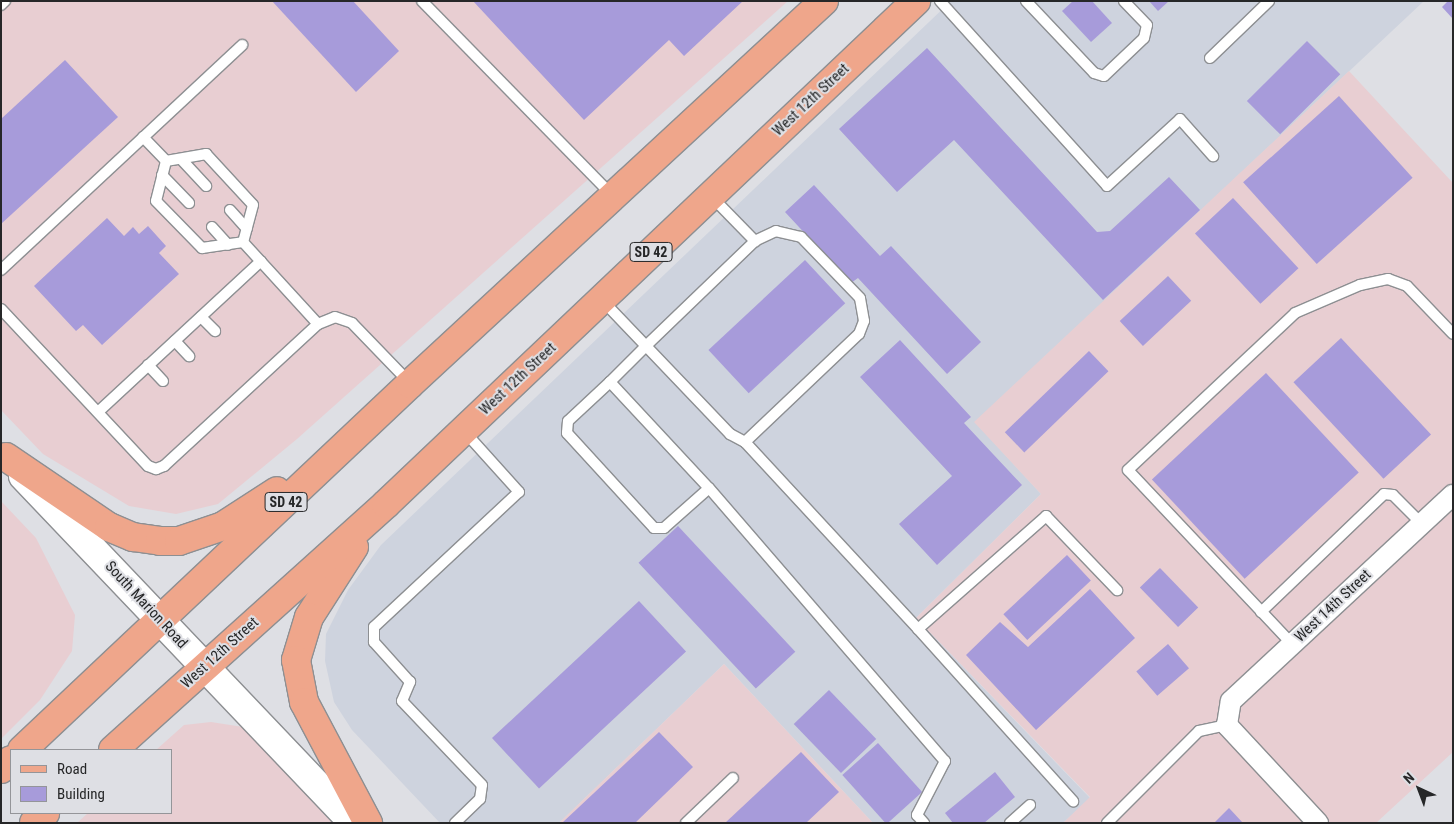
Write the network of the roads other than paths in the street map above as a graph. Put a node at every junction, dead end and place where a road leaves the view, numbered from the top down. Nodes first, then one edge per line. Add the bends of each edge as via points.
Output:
1 (5, 1) edge
2 (422, 1) edge
3 (916, 1) edge
4 (940, 1) edge
5 (1026, 1) edge
6 (1124, 1) edge
7 (1268, 1) edge
8 (822, 2) edge
9 (1, 5) edge
10 (242, 45) dead end
11 (1210, 58) dead end
12 (143, 137) junction
13 (1213, 156) dead end
14 (181, 159) junction
15 (166, 161) junction
16 (162, 175) junction
17 (206, 186) dead end
18 (612, 195) junction
19 (710, 195) junction
20 (188, 202) dead end
21 (230, 210) dead end
22 (212, 227) dead end
23 (247, 229) junction
24 (755, 241) junction
25 (244, 242) junction
26 (228, 245) junction
27 (261, 261) junction
28 (1, 270) edge
29 (602, 300) junction
30 (1, 309) edge
31 (201, 317) junction
32 (318, 324) junction
33 (215, 331) dead end
34 (1453, 334) edge
35 (175, 341) junction
36 (646, 346) junction
37 (189, 356) dead end
38 (148, 366) junction
39 (162, 381) dead end
40 (610, 382) junction
41 (410, 384) junction
42 (98, 412) junction
43 (464, 431) junction
44 (745, 442) junction
45 (4, 455) edge
46 (709, 488) junction
47 (1453, 495) edge
48 (386, 504) junction
49 (1422, 524) junction
50 (1117, 590) dead end
51 (1261, 612) junction
52 (161, 621) junction
53 (918, 629) junction
54 (1292, 644) junction
55 (204, 667) junction
56 (1227, 725) junction
57 (23, 749) edge
58 (114, 749) edge
59 (733, 778) dead end
60 (1073, 801) dead end
61 (1030, 805) dead end
62 (44, 814) edge
63 (34, 823) edge
64 (353, 823) edge
65 (368, 823) edge
66 (455, 823) edge
67 (686, 823) edge
68 (924, 823) edge
69 (1010, 823) edge
70 (1107, 823) edge
71 (1318, 823) edge

1 - 9 lane
2 - 18 lane
3 - 19 main road, West 12th Street / SD 42
4 - 13 lane via 1107,186 1180,119
5 - 6 lane via 1094,73 1104,76 1144,38 1147,25
7 - 11 lane
8 - 18 main road, SD 42
10 - 12 lane
12 - 15 lane
12 - 28 lane
14 - 15 lane
14 - 17 lane
14 - 23 lane via 206,154 253,205
15 - 16 lane
16 - 20 lane
16 - 26 lane via 156,201 202,248
18 - 41 main road, SD 42
19 - 24 lane
19 - 29 main road, West 12th Street / SD 42
21 - 23 lane
22 - 26 lane
23 - 25 lane
24 - 36 lane
24 - 44 lane via 776,231 801,237 860,298 864,321 860,334
25 - 26 lane
25 - 27 lane
27 - 31 lane
27 - 32 lane
29 - 36 lane
29 - 43 main road, West 12th Street / SD 42
30 - 42 lane
31 - 33 lane
31 - 35 lane
32 - 41 lane via 336,317 352,323
32 - 42 lane via 256,376 164,466 156,469 148,466
34 - 51 lane via 1407,286 1388,279 1351,288 1295,313 1128,470
35 - 37 lane
35 - 38 lane
36 - 40 lane
36 - 44 lane via 730,434
38 - 39 lane
38 - 42 lane
40 - 46 lane
40 - 46 lane via 568,421 567,433 654,528 664,528
41 - 45 main road via 267,500 223,526 180,540 133,537 109,527
41 - 52 main road, SD 42
43 - 48 main road, West 12th Street / SD 42
43 - 66 lane via 519,492 374,627 374,642 410,682 402,701 482,785 480,799
44 - 53 lane
45 - 52 main road, South Marion Road
46 - 68 lane via 945,760 916,815
47 - 49 street, West 14th Street
48 - 55 main road, West 12th Street / SD 42
48 - 65 main road via 321,594 308,617 296,660 304,702
49 - 51 lane via 1393,495 1384,494
49 - 54 street, West 14th Street
50 - 53 lane via 1046,516
51 - 54 lane
52 - 55 main road, South Marion Road
52 - 57 main road, SD 42
53 - 60 lane
54 - 56 street, West 14th Street via 1231,701
55 - 58 main road, West 12th Street / SD 42
55 - 64 main road, South Marion Road
56 - 70 lane via 1199,731
56 - 71 street
59 - 67 lane
61 - 69 lane
62 - 63 main road

